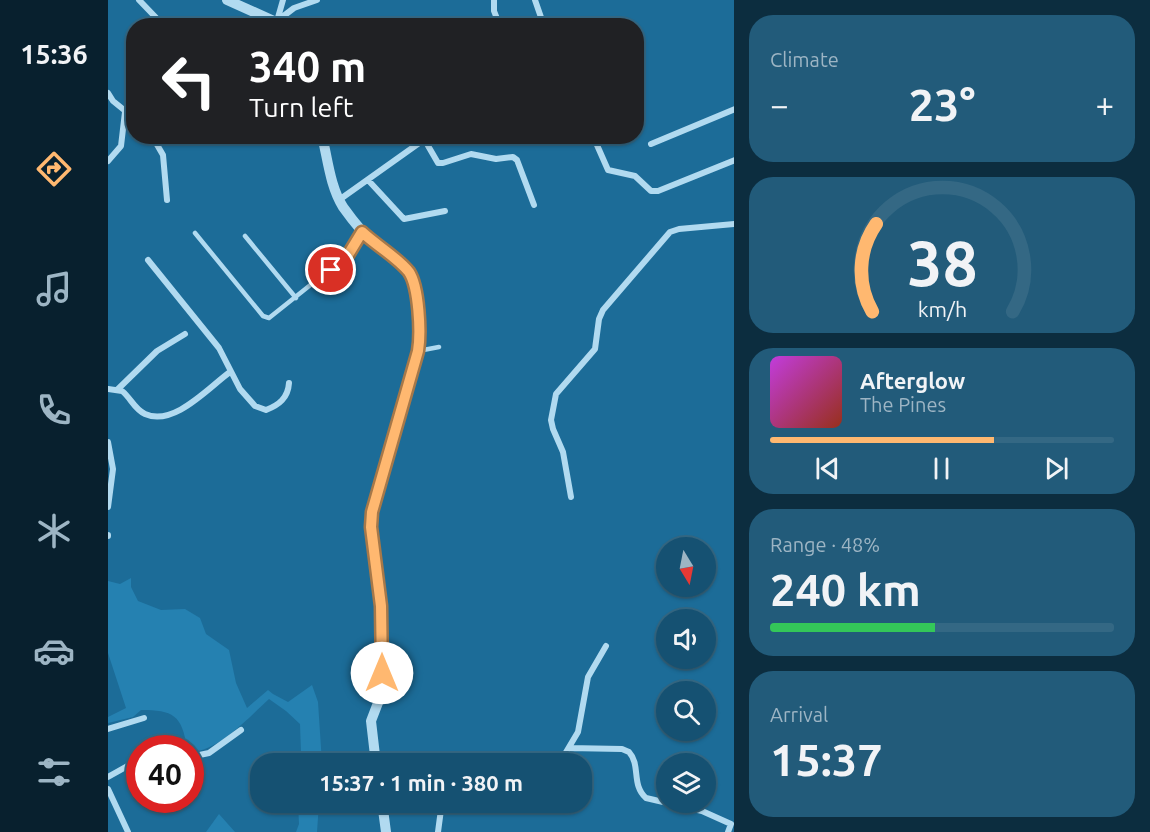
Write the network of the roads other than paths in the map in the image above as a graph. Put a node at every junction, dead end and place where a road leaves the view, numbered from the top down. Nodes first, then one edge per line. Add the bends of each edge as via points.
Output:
1 (139, 0) edge
2 (227, 0) edge
3 (283, 0) edge
4 (317, 0) edge
5 (494, 0) edge
6 (535, 0) edge
7 (156, 18) edge
8 (269, 18) edge
9 (281, 18) edge
10 (285, 18) edge
11 (497, 18) edge
12 (541, 18) edge
13 (108, 93) edge
14 (734, 109) edge
15 (125, 112) joint
16 (157, 144) edge
17 (324, 144) edge
18 (415, 144) edge
19 (426, 144) edge
20 (597, 144) edge
21 (651, 144) dead end
22 (734, 159) edge
23 (108, 161) edge
24 (368, 180) junction
25 (167, 200) dead end
26 (339, 200) junction
27 (534, 205) dead end
28 (445, 212) dead end
29 (734, 224) edge
30 (362, 232) junction
31 (195, 233) dead end
32 (244, 236) dead end
33 (148, 260) dead end
34 (296, 298) junction
35 (185, 334) dead end
36 (440, 347) dead end
37 (418, 351) junction
38 (230, 372) junction
39 (289, 383) dead end
40 (108, 389) edge
41 (117, 390) junction
42 (108, 442) edge
43 (571, 497) dead end
44 (108, 507) edge
45 (606, 646) dead end
46 (144, 718) dead end
47 (108, 729) edge
48 (241, 730) dead end
49 (569, 748) junction
50 (375, 753) edge
51 (566, 753) edge
52 (204, 754) edge
53 (126, 767) edge
54 (108, 777) edge
55 (108, 789) edge
56 (383, 813) edge
57 (441, 813) edge
58 (734, 819) edge
59 (731, 824) junction
60 (128, 832) edge
61 (386, 832) edge
62 (438, 832) edge
63 (728, 832) edge

1 - 7 street
2 - 8 street
3 - 9 street
4 - 10 street via 294,8
5 - 11 street
6 - 12 street
13 - 15 street
14 - 21 street
15 - 23 street via 120,146
16 - 25 street via 163,155
17 - 26 street
18 - 24 street
19 - 27 street via 440,163 471,154 496,159 513,157
20 - 22 street via 608,170 635,176 651,191
24 - 26 street
24 - 28 street via 404,219
26 - 30 street
29 - 43 street via 670,232 600,314 595,349 554,399 553,429 563,452
30 - 34 lane via 348,255
30 - 37 street via 411,276
31 - 34 lane via 263,316 269,318
32 - 34 lane
33 - 38 street via 219,348
35 - 41 street via 157,351
36 - 37 lane
37 - 50 street via 372,512 382,639 381,695 371,721
38 - 39 street via 245,395 263,410 286,397
38 - 41 street via 177,412 165,416 140,411 126,394
40 - 41 street
42 - 44 street via 113,469
45 - 49 street via 588,677 578,732
46 - 47 street
48 - 52 street
49 - 51 street
49 - 59 street via 626,750 633,757 637,784 646,798 702,811
53 - 54 street
55 - 60 street
56 - 61 street
57 - 62 street
58 - 59 street
59 - 63 street

